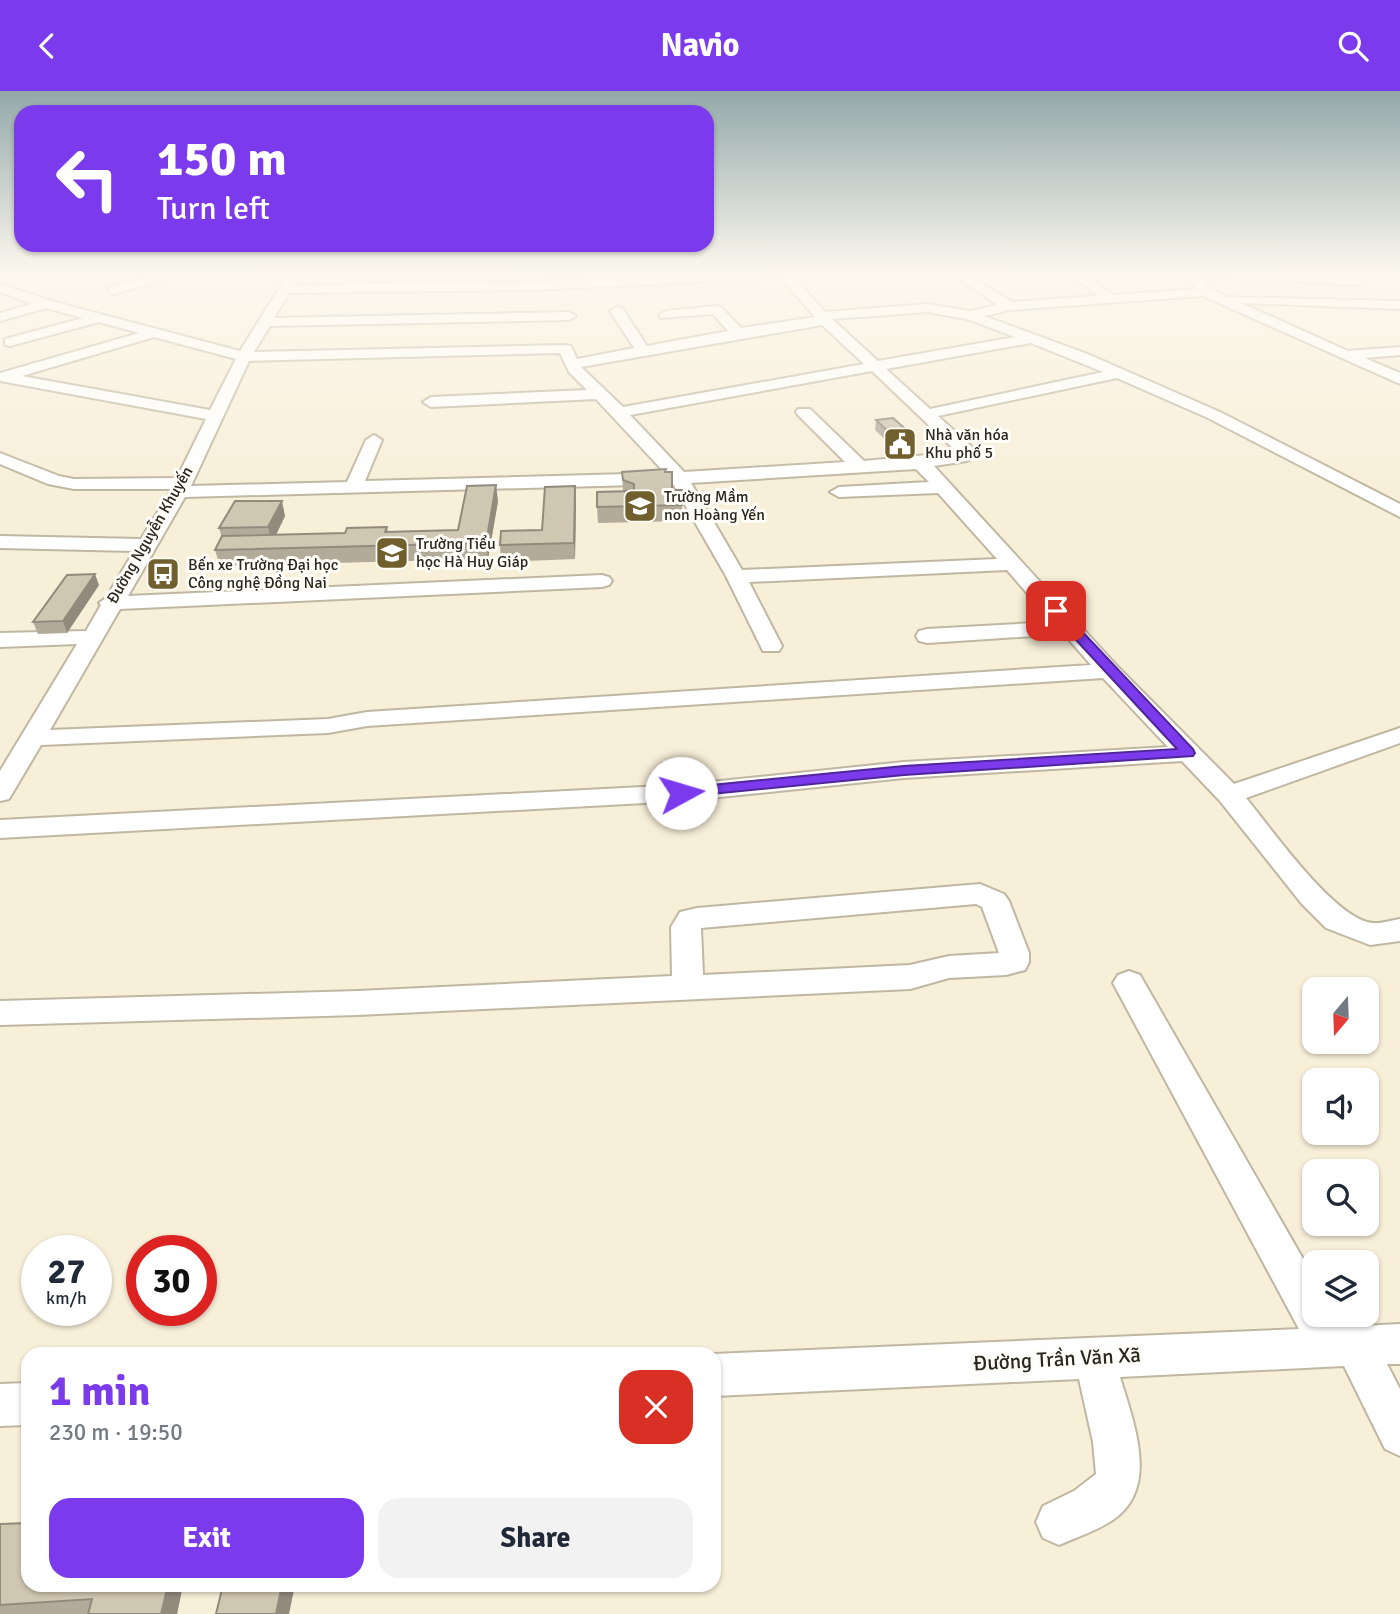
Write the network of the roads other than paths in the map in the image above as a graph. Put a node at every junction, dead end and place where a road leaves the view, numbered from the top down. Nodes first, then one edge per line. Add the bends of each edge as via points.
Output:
1 (113, 345) edge
2 (199, 345) edge
3 (251, 345) edge
4 (639, 345) edge
5 (674, 345) edge
6 (853, 345) edge
7 (995, 345) edge
8 (1050, 345) edge
9 (1323, 345) edge
10 (643, 351) junction
11 (1400, 351) edge
12 (1345, 355) junction
13 (244, 357) junction
14 (572, 364) junction
15 (877, 367) junction
16 (1118, 373) junction
17 (1, 378) edge
18 (1400, 379) edge
19 (600, 394) junction
20 (430, 402) dead end
21 (619, 412) junction
22 (804, 412) dead end
23 (927, 414) junction
24 (214, 416) junction
25 (374, 440) dead end
26 (0, 458) edge
27 (921, 463) junction
28 (860, 467) junction
29 (679, 478) junction
30 (354, 487) junction
31 (944, 487) junction
32 (181, 488) junction
33 (839, 492) dead end
34 (1400, 512) edge
35 (0, 542) edge
36 (146, 545) junction
37 (1013, 563) junction
38 (736, 576) junction
39 (602, 581) dead end
40 (110, 603) junction
41 (1071, 628) junction
42 (927, 636) dead end
43 (91, 637) junction
44 (0, 640) edge
45 (771, 646) dead end
46 (1109, 671) junction
47 (1400, 736) edge
48 (32, 738) junction
49 (1188, 753) junction
50 (0, 793) edge
51 (1229, 795) junction
52 (0, 829) edge
53 (1400, 930) edge
54 (1129, 983) dead end
55 (688, 988) junction
56 (0, 1013) edge
57 (1400, 1344) edge
58 (1343, 1346) junction
59 (1094, 1357) junction
60 (721, 1375) edge
61 (21, 1404) edge
62 (0, 1405) edge
63 (1400, 1434) edge
64 (1059, 1522) dead end

1 - 17 street
2 - 13 street
3 - 13 street, Đường Nguyễn Khuyến
4 - 10 street
5 - 10 street
6 - 15 street
7 - 15 street
8 - 16 street
9 - 12 street
10 - 14 street
11 - 12 street
12 - 18 street
13 - 14 street via 557,348 566,349
13 - 24 street, Đường Nguyễn Khuyến
14 - 19 street
15 - 21 street
15 - 23 street
16 - 23 street
16 - 34 street via 1214,415
17 - 24 street
19 - 20 street
19 - 21 street
21 - 29 street
22 - 28 street
23 - 27 street via 967,456
24 - 32 street, Đường Nguyễn Khuyến
25 - 30 street
26 - 32 street via 74,484
27 - 28 street
27 - 31 street
28 - 29 street
29 - 30 street
29 - 38 street
30 - 32 street
31 - 33 street
31 - 37 street
32 - 36 street, Đường Nguyễn Khuyến
35 - 36 street
36 - 40 street, Đường Nguyễn Khuyến
37 - 38 street
37 - 41 street
38 - 45 street
39 - 40 street
40 - 43 street, Đường Nguyễn Khuyến
41 - 42 street
41 - 46 street
43 - 44 street
43 - 48 street, Đường Nguyễn Khuyến
46 - 48 street via 375,718 328,726
46 - 49 street
47 - 51 street
48 - 50 street, Đường Nguyễn Khuyến
49 - 51 street
49 - 52 street via 904,771 681,793
51 - 53 street via 1337,921 1370,934
54 - 58 street
55 - 55 street via 686,927 697,918 980,894 994,901 1014,953 1014,962 1006,964 949,967 910,977
55 - 56 street
57 - 58 street, Đường Trần Văn Xã
58 - 59 street, Đường Trần Văn Xã
58 - 63 street
59 - 60 street, Đường Trần Văn Xã
59 - 64 street via 1119,1458 1117,1483 1095,1506
61 - 62 street

